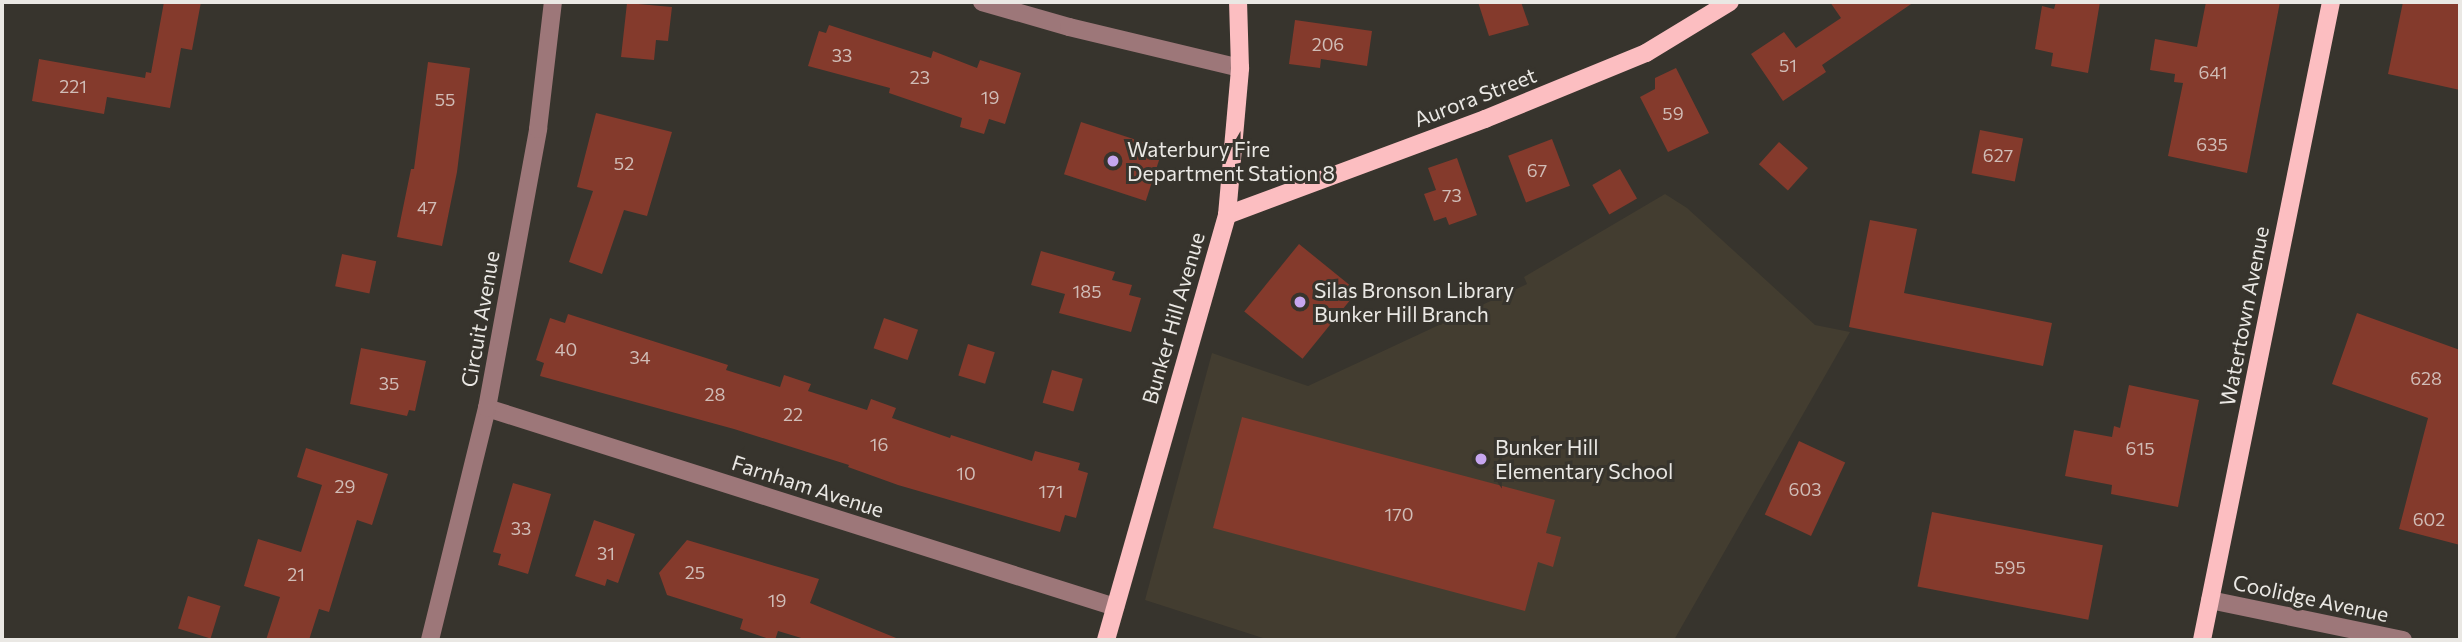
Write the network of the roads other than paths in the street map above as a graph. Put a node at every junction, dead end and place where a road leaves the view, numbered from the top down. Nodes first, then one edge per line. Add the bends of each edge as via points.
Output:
1 (552, 2) edge
2 (982, 2) edge
3 (1238, 2) edge
4 (1730, 2) edge
5 (2331, 2) edge
6 (1240, 68) junction
7 (1227, 215) junction
8 (487, 408) junction
9 (2210, 600) junction
10 (1115, 607) junction
11 (429, 640) edge
12 (1106, 640) edge
13 (2202, 640) edge
14 (2403, 640) edge

1 - 8 street, Circuit Avenue via 538,129
2 - 6 street
3 - 6 main road, Bunker Hill Avenue
4 - 7 main road, Aurora Street via 1646,53
5 - 9 main road, Watertown Avenue
6 - 7 main road, Bunker Hill Avenue
7 - 10 main road, Bunker Hill Avenue
8 - 10 street, Farnham Avenue
8 - 11 street, Circuit Avenue
9 - 13 main road, Watertown Avenue
9 - 14 street, Coolidge Avenue
10 - 12 main road, Bunker Hill Avenue

